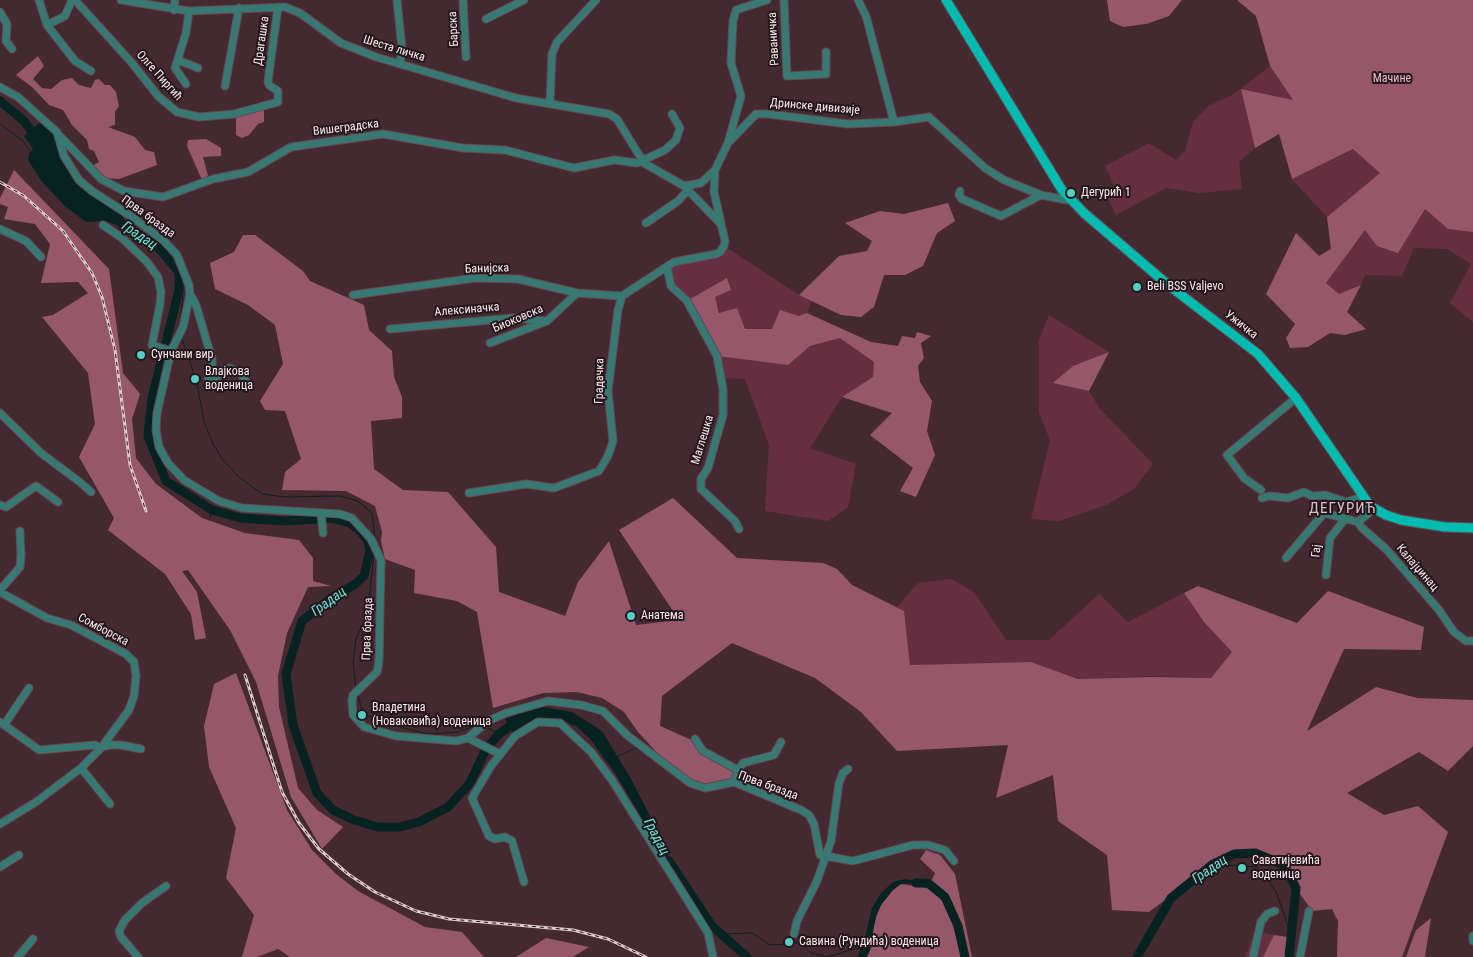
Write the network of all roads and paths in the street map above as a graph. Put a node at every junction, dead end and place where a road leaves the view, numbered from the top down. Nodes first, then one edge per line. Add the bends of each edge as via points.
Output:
1 (39, 0) edge
2 (73, 0) edge
3 (175, 0) edge
4 (398, 0) edge
5 (463, 0) edge
6 (524, 0) edge
7 (596, 0) edge
8 (767, 0) edge
9 (784, 0) edge
10 (858, 0) edge
11 (946, 0) edge
12 (126, 1) edge
13 (515, 2) edge
14 (278, 7) junction
15 (239, 8) junction
16 (174, 10) junction
17 (189, 11) junction
18 (0, 12) edge
19 (486, 19) dead end
20 (47, 25) junction
21 (12, 49) dead end
22 (826, 52) dead end
23 (466, 57) dead end
24 (178, 60) junction
25 (400, 64) junction
26 (198, 68) dead end
27 (90, 71) dead end
28 (186, 84) dead end
29 (225, 86) dead end
30 (0, 87) edge
31 (278, 102) joint
32 (550, 104) junction
33 (672, 114) dead end
34 (894, 122) junction
35 (57, 132) junction
36 (728, 143) junction
37 (643, 160) junction
38 (715, 170) junction
39 (686, 188) junction
40 (960, 191) dead end
41 (1041, 195) junction
42 (1072, 201) junction
43 (646, 223) dead end
44 (721, 224) junction
45 (103, 225) dead end
46 (0, 230) edge
47 (42, 258) dead end
48 (666, 267) junction
49 (577, 293) junction
50 (190, 294) junction
51 (353, 295) dead end
52 (622, 296) junction
53 (186, 311) junction
54 (197, 311) junction
55 (547, 321) junction
56 (390, 329) dead end
57 (490, 343) dead end
58 (169, 350) junction
59 (249, 387) dead end
60 (1296, 398) junction
61 (0, 413) edge
62 (1261, 490) dead end
63 (91, 492) dead end
64 (469, 493) dead end
65 (1362, 496) junction
66 (1262, 498) dead end
67 (58, 502) dead end
68 (0, 505) edge
69 (1374, 509) junction
70 (320, 513) junction
71 (1346, 519) junction
72 (1358, 522) junction
73 (1473, 528) edge
74 (322, 529) dead end
75 (739, 529) dead end
76 (20, 531) dead end
77 (1286, 558) dead end
78 (1326, 574) dead end
79 (0, 591) edge
80 (1473, 641) edge
81 (29, 688) dead end
82 (2, 723) edge
83 (468, 738) junction
84 (695, 739) dead end
85 (781, 742) dead end
86 (101, 748) junction
87 (141, 749) dead end
88 (498, 753) junction
89 (81, 768) junction
90 (848, 769) dead end
91 (738, 770) junction
92 (734, 782) junction
93 (110, 804) dead end
94 (0, 824) edge
95 (18, 855) dead end
96 (825, 856) junction
97 (954, 861) dead end
98 (0, 867) edge
99 (524, 882) dead end
100 (166, 886) dead end
101 (1275, 911) dead end
102 (1309, 911) dead end
103 (794, 934) dead end
104 (1473, 936) edge
105 (33, 939) dead end
106 (1473, 942) edge
107 (18, 957) edge
108 (138, 957) edge
109 (713, 957) edge
110 (1253, 957) edge
111 (1300, 957) edge

1 - 20 street
2 - 20 street via 65,16
2 - 31 street, Олге Пиргић via 158,96 177,112 199,117 234,114
3 - 16 street
4 - 25 street
5 - 23 street, Барска
6 - 13 street
7 - 32 street via 557,42 552,54
8 - 36 street via 736,10 733,21 730,63 741,96
9 - 22 street, Раваничка via 787,76 826,74
10 - 34 street via 866,16
11 - 42 main road, Ужичка via 1043,162
12 - 16 street, Шеста личка
13 - 19 street
14 - 15 street, Шеста личка
14 - 25 street, Шеста личка via 300,13 341,42
14 - 31 street, Драгашка via 268,81 269,86 278,91
15 - 17 street, Шеста личка
15 - 29 street
16 - 17 street, Шеста личка
17 - 24 street
18 - 21 street via 7,24 6,42
20 - 27 street via 75,61
24 - 26 street
24 - 28 street via 176,70
25 - 32 street, Шеста личка via 516,98
30 - 35 street via 18,97
32 - 37 street, Шеста личка via 613,116
33 - 37 street via 680,128 676,140 665,150
34 - 36 street, Дринске дивизије via 848,124 756,114
34 - 41 street, Дринске дивизије via 929,117 985,168 1004,180
35 - 37 street, Вишеградска via 101,179 124,191 155,197 173,195 213,179 248,172 291,147 383,134 463,148 505,150 574,168 614,160 635,164
35 - 50 street, Прва бразда via 64,156 79,180 171,248 186,275
36 - 38 street, Дринске дивизије
37 - 39 street
38 - 39 street, Дринске дивизије via 701,183
38 - 44 street via 714,192
39 - 43 street via 678,201
39 - 44 street
40 - 41 street via 962,199 1001,216
41 - 42 street, Дринске дивизије
42 - 60 main road, Ужичка via 1167,284 1250,347
44 - 48 street via 725,241 723,250 674,262
45 - 58 street via 122,238 158,277 161,292 159,315 152,345
46 - 47 street via 26,241
48 - 52 street
48 - 75 street, Маглешка via 671,286 687,301 717,356 723,389 723,415 708,468 701,479 701,489 735,521
49 - 51 street, Банијска via 518,279 475,278
49 - 52 street, Банијска
49 - 55 street, Биоковска
50 - 53 street, Прва бразда
50 - 54 street
52 - 64 street, Градачка via 608,391 613,441 599,471 554,488 526,484
53 - 54 street
53 - 58 street, Прва бразда via 180,332
54 - 59 street via 212,359 208,383 212,385 222,370 229,368 240,372
55 - 56 street, Алексиначка via 512,318
55 - 57 street, Биоковска
58 - 70 street, Прва бразда via 156,430 159,447 168,463 184,480 219,502 242,508
60 - 62 street via 1227,456 1244,478
60 - 65 main road, Ужичка
61 - 63 street via 41,453
65 - 66 street via 1346,502 1304,492 1288,498
65 - 69 main road, Ужичка
67 - 68 street via 36,486 6,507
69 - 72 street
69 - 73 main road, Ужичка via 1406,521 1445,528
70 - 74 street
70 - 83 street, Прва бразда via 352,518 371,539 381,560 380,661 377,672 353,695 353,715 364,728 396,736 456,741
71 - 72 street
71 - 77 street via 1324,513
71 - 78 street, Гај via 1330,538
72 - 80 street, Калајџинац via 1386,549 1454,632 1466,641
76 - 79 street via 20,567
79 - 86 street, Сомборска via 47,618 71,625 126,654 134,662 136,676 132,702
81 - 82 street
82 - 86 street via 42,751 95,745
83 - 88 street
83 - 92 street, Прва бразда via 488,721 548,701 603,711 628,736 690,783 705,788
84 - 91 street via 703,751
85 - 91 street via 774,754 743,763
86 - 87 street via 115,745
86 - 89 street
88 - 99 street via 472,798 489,836 512,841
88 - 109 street via 515,736 538,722 560,723 577,736 612,780 708,932
89 - 93 street
89 - 94 street
90 - 96 street via 842,773 839,783 833,832
91 - 92 street
92 - 96 street, Прва бразда via 809,816 814,824 817,849 820,855
95 - 98 street
96 - 97 street via 853,860 921,845 945,850
96 - 103 street
100 - 108 street via 142,903 119,931
101 - 110 street via 1267,914 1261,922
102 - 111 street
104 - 106 street
105 - 107 street

